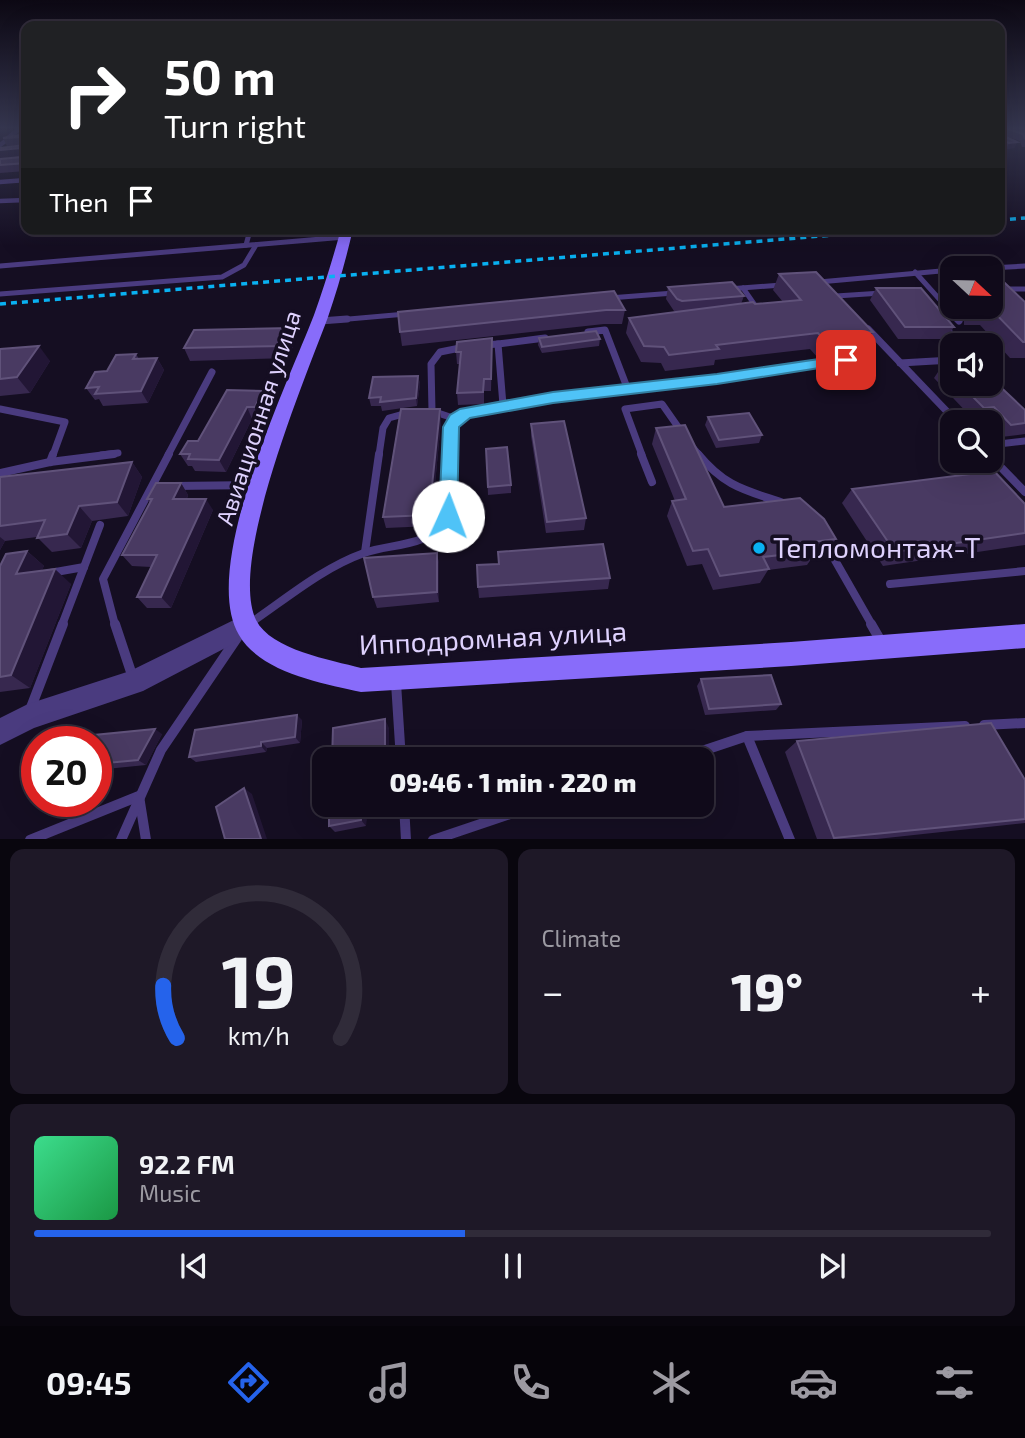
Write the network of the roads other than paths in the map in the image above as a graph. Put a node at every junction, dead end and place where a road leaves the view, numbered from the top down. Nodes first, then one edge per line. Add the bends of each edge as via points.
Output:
1 (21, 180) edge
2 (0, 182) edge
3 (21, 200) edge
4 (0, 201) edge
5 (249, 235) edge
6 (312, 235) edge
7 (336, 235) edge
8 (345, 235) edge
9 (312, 240) junction
10 (257, 244) junction
11 (246, 245) junction
12 (0, 266) edge
13 (1025, 266) edge
14 (1003, 267) edge
15 (940, 271) edge
16 (915, 272) junction
17 (790, 284) edge
18 (743, 288) junction
19 (818, 288) edge
20 (1003, 289) edge
21 (1025, 289) edge
22 (716, 290) edge
23 (827, 292) edge
24 (887, 292) edge
25 (676, 293) edge
26 (0, 294) edge
27 (836, 296) junction
28 (596, 299) edge
29 (845, 305) edge
30 (748, 312) edge
31 (417, 313) edge
32 (936, 318) edge
33 (319, 321) junction
34 (959, 321) dead end
35 (864, 325) edge
36 (949, 333) edge
37 (578, 334) edge
38 (551, 337) edge
39 (498, 344) junction
40 (846, 360) edge
41 (940, 361) edge
42 (900, 363) junction
43 (212, 372) dead end
44 (628, 390) junction
45 (503, 405) junction
46 (0, 409) edge
47 (945, 410) edge
48 (424, 412) junction
49 (456, 419) junction
50 (1025, 440) edge
51 (1003, 443) edge
52 (118, 453) dead end
53 (50, 462) junction
54 (1003, 469) edge
55 (0, 473) edge
56 (652, 482) dead end
57 (259, 485) junction
58 (152, 486) junction
59 (1025, 492) edge
60 (791, 506) edge
61 (100, 525) dead end
62 (821, 536) edge
63 (365, 552) junction
64 (84, 567) junction
65 (1025, 571) edge
66 (46, 573) edge
67 (890, 584) dead end
68 (246, 625) junction
69 (1025, 636) edge
70 (884, 647) junction
71 (396, 679) junction
72 (134, 682) junction
73 (28, 717) junction
74 (1025, 723) edge
75 (0, 732) edge
76 (747, 736) junction
77 (400, 747) edge
78 (714, 747) edge
79 (139, 796) junction
80 (405, 817) edge
81 (500, 817) edge
82 (786, 838) edge
83 (30, 839) edge
84 (121, 839) edge
85 (146, 839) edge
86 (406, 839) edge
87 (433, 839) edge

1 - 2 lane
3 - 4 lane
5 - 11 lane
6 - 9 lane
7 - 9 lane
8 - 33 main road, Авиационная улица
9 - 10 lane
10 - 11 lane
10 - 26 lane via 241,269 222,277
11 - 12 lane
13 - 14 lane
15 - 16 lane
16 - 19 lane via 813,282
16 - 34 lane
17 - 18 lane
18 - 22 lane
18 - 30 lane via 760,311
20 - 21 lane
23 - 27 lane
24 - 27 lane
25 - 28 lane
27 - 29 lane
31 - 33 lane
32 - 36 lane
33 - 57 main road, Авиационная улица
35 - 42 lane
37 - 44 lane via 605,330
38 - 39 lane
39 - 45 lane
39 - 48 lane via 453,348 435,355
40 - 44 lane
41 - 42 lane
42 - 47 lane
43 - 58 lane
44 - 45 lane
45 - 49 lane
46 - 53 lane via 65,422
48 - 49 lane
48 - 63 lane via 393,416 383,428
49 - 63 lane via 451,431 448,516 442,526 418,543
50 - 51 lane
52 - 53 lane
53 - 55 lane
54 - 59 lane
56 - 60 lane via 625,409 662,404 721,479
57 - 58 lane
57 - 68 main road, Авиационная улица via 239,566 240,605
58 - 72 lane via 103,579
61 - 64 lane
62 - 70 lane
63 - 68 lane
64 - 66 lane
64 - 73 lane
65 - 67 lane
68 - 71 main road, Ипподромная улица via 262,642 298,663 360,680
68 - 72 street
68 - 79 lane via 161,750
69 - 70 main road, Ипподромная улица
70 - 71 main road, Ипподромная улица
71 - 77 lane
72 - 73 street
73 - 75 street
74 - 76 lane
76 - 78 lane
76 - 82 lane
79 - 83 lane
79 - 84 lane
79 - 85 lane
80 - 86 lane
81 - 87 lane

